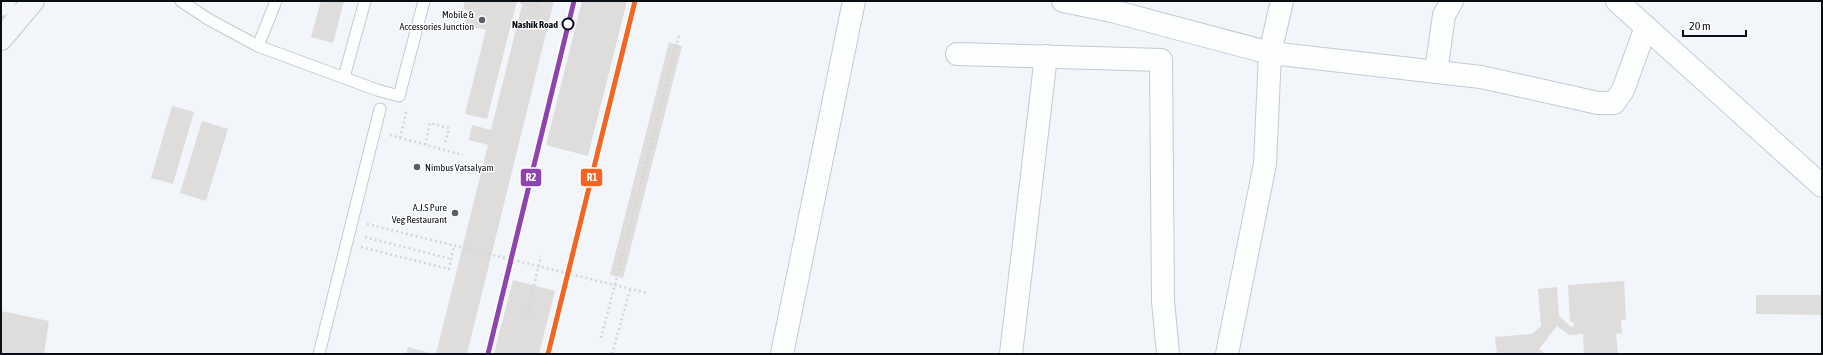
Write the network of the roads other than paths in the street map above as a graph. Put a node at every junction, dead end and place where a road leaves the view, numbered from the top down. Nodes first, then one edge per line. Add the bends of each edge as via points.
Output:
1 (5, 1) edge
2 (33, 1) edge
3 (181, 1) edge
4 (276, 1) edge
5 (365, 1) edge
6 (424, 1) edge
7 (854, 1) edge
8 (1063, 1) edge
9 (1282, 1) edge
10 (1452, 1) edge
11 (1617, 1) edge
12 (1, 5) edge
13 (1646, 27) junction
14 (1, 39) edge
15 (258, 46) junction
16 (1270, 53) junction
17 (957, 54) dead end
18 (1046, 56) junction
19 (1436, 72) junction
20 (344, 77) junction
21 (380, 109) dead end
22 (1822, 186) edge
23 (319, 354) edge
24 (782, 354) edge
25 (1011, 354) edge
26 (1168, 354) edge
27 (1227, 354) edge

1 - 12 main road
2 - 14 main road
3 - 15 lane
4 - 15 lane
5 - 20 lane
6 - 20 lane via 399,96
7 - 24 street
8 - 16 street via 1112,11
9 - 16 street
10 - 19 street via 1444,15
11 - 13 street
13 - 19 street via 1623,90 1614,103 1598,103 1481,77
13 - 22 street
15 - 20 lane
16 - 19 street
16 - 27 street via 1265,164
17 - 18 street
18 - 25 street
18 - 26 street via 1161,60 1163,301
21 - 23 lane

